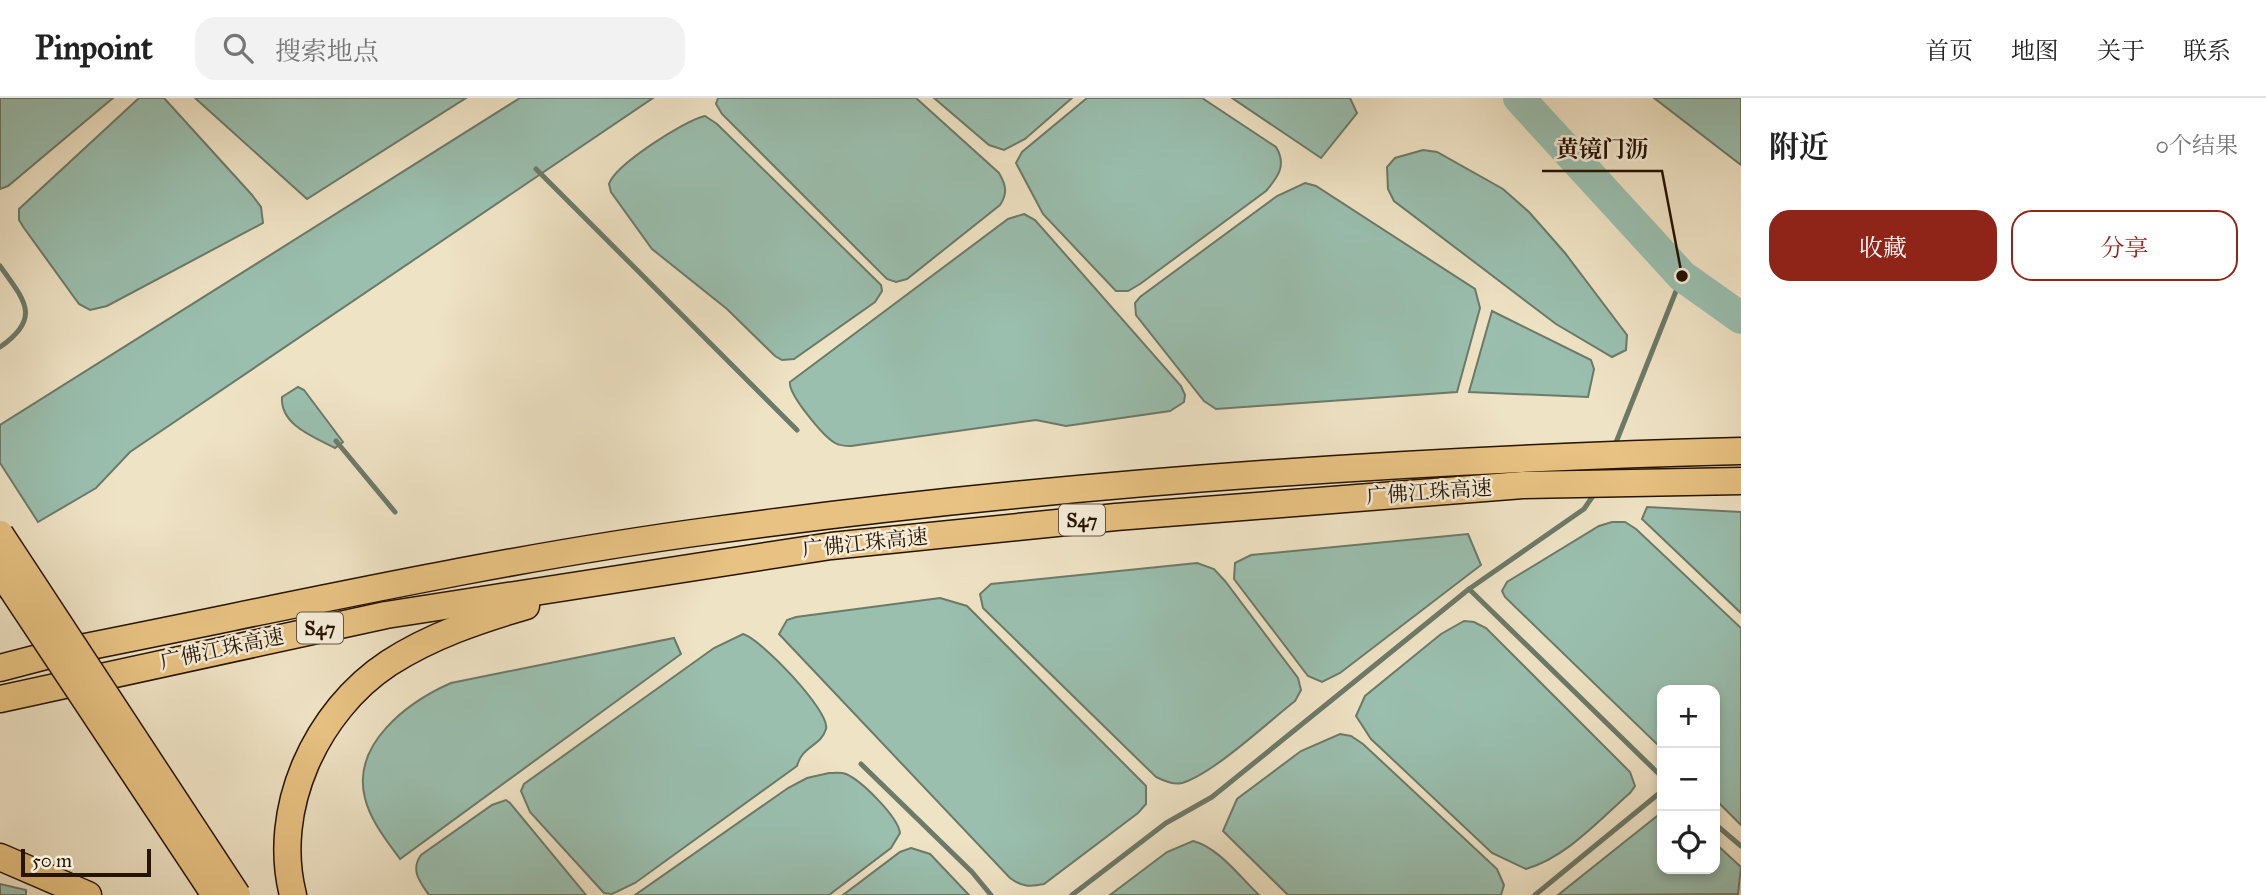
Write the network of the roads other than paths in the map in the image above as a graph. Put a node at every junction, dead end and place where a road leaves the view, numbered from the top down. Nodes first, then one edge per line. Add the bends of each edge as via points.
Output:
1 (1741, 451) edge
2 (1741, 481) edge
3 (0, 534) edge
4 (0, 571) edge
5 (642, 573) junction
6 (65, 651) junction
7 (0, 658) edge
8 (0, 668) edge
9 (0, 699) edge
10 (0, 857) edge
11 (88, 895) edge
12 (215, 895) edge
13 (237, 895) edge
14 (293, 895) edge

1 - 6 highway, 广佛江珠高速 / S47 via 1524,457 1073,487 705,531 463,572
2 - 5 highway, 广佛江珠高速 / S47 via 1523,485 1062,522 831,546
3 - 13 highway, bridge
4 - 12 highway, bridge
5 - 9 highway, 广佛江珠高速 / S47 via 386,615
5 - 14 highway via 437,636 387,664 352,694 304,763 291,808 288,848
6 - 7 highway
6 - 8 highway, 广佛江珠高速 / S47
10 - 11 highway

